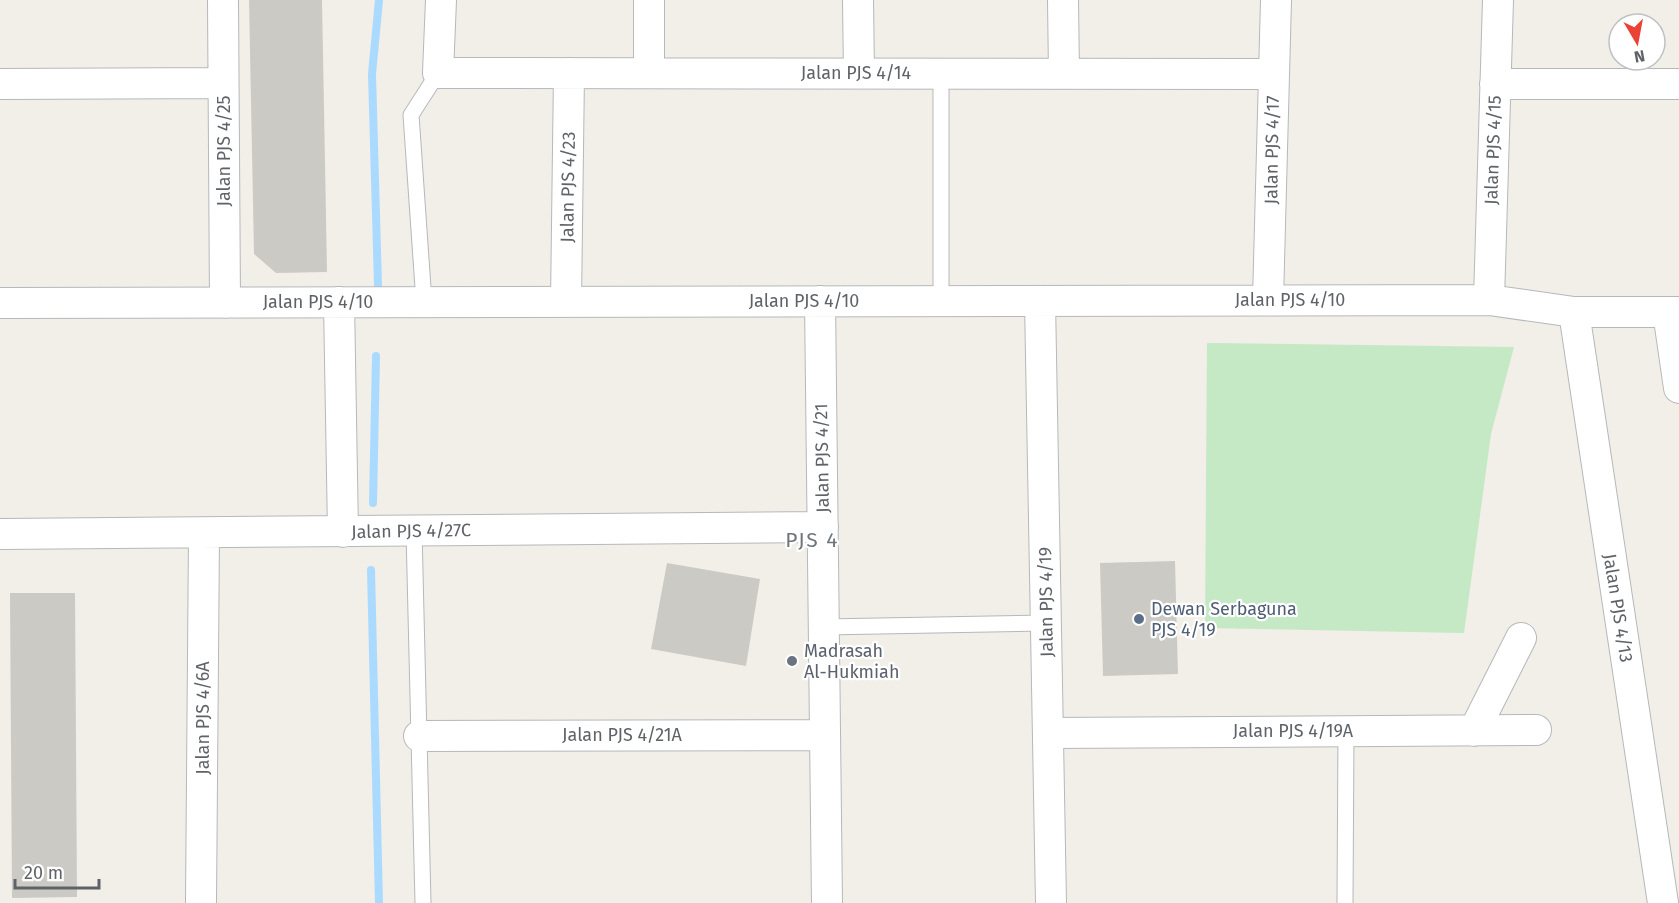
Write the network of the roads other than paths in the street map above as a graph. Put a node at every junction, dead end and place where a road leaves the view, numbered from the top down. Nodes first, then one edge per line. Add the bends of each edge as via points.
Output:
1 (223, 0) edge
2 (441, 0) edge
3 (649, 0) edge
4 (858, 0) edge
5 (1063, 0) edge
6 (1276, 0) edge
7 (1498, 0) edge
8 (438, 73) junction
9 (569, 73) junction
10 (649, 73) junction
11 (859, 73) junction
12 (940, 74) junction
13 (1064, 74) junction
14 (1274, 74) junction
15 (223, 83) junction
16 (0, 84) edge
17 (1495, 84) junction
18 (1679, 84) edge
19 (1268, 300) junction
20 (1489, 300) junction
21 (820, 301) junction
22 (941, 301) junction
23 (1040, 301) junction
24 (339, 302) junction
25 (424, 302) junction
26 (566, 302) junction
27 (0, 303) edge
28 (225, 303) junction
29 (1574, 312) junction
30 (1673, 312) edge
31 (1679, 388) edge
32 (823, 527) junction
33 (414, 531) junction
34 (343, 532) junction
35 (0, 534) edge
36 (204, 534) junction
37 (1047, 623) junction
38 (824, 627) junction
39 (1521, 638) dead end
40 (1536, 730) dead end
41 (1346, 731) junction
42 (1474, 731) junction
43 (1049, 732) junction
44 (825, 735) junction
45 (419, 736) junction
46 (201, 903) edge
47 (423, 903) edge
48 (827, 903) edge
49 (1051, 903) edge
50 (1345, 903) edge
51 (1663, 903) edge

1 - 15 street, Jalan PJS 4/25
2 - 8 street
3 - 10 street
4 - 11 street
5 - 13 street
6 - 14 street, Jalan PJS 4/17
7 - 17 street, Jalan PJS 4/15
8 - 9 street, Jalan PJS 4/14
8 - 25 lane via 411,115
9 - 10 street, Jalan PJS 4/14
9 - 26 street, Jalan PJS 4/23
10 - 11 street, Jalan PJS 4/14
11 - 12 street, Jalan PJS 4/14
12 - 13 street, Jalan PJS 4/14
12 - 22 lane
13 - 14 street, Jalan PJS 4/14
14 - 19 street, Jalan PJS 4/17
15 - 16 street
15 - 28 street, Jalan PJS 4/25
17 - 18 street
17 - 20 street, Jalan PJS 4/15
19 - 20 street, Jalan PJS 4/10
19 - 23 street, Jalan PJS 4/10
20 - 29 street, Jalan PJS 4/10
21 - 22 street, Jalan PJS 4/10
21 - 26 street, Jalan PJS 4/10
21 - 32 street, Jalan PJS 4/21
22 - 23 street, Jalan PJS 4/10
23 - 37 street, Jalan PJS 4/19
24 - 25 street, Jalan PJS 4/10
24 - 28 street, Jalan PJS 4/10
24 - 34 street
25 - 26 street, Jalan PJS 4/10
27 - 28 street, Jalan PJS 4/10
29 - 30 street, Jalan PJS 4/10
29 - 51 street, Jalan PJS 4/13
30 - 31 street
32 - 33 street, Jalan PJS 4/27C
32 - 38 street, Jalan PJS 4/21
33 - 34 street, Jalan PJS 4/27C
33 - 45 lane
34 - 36 street, Jalan PJS 4/27C
35 - 36 street, Jalan PJS 4/27C
36 - 46 street, Jalan PJS 4/6A
37 - 38 lane
37 - 43 street, Jalan PJS 4/19
38 - 44 street, Jalan PJS 4/21
39 - 42 street
40 - 42 street, Jalan PJS 4/19A
41 - 42 street, Jalan PJS 4/19A
41 - 43 street, Jalan PJS 4/19A
41 - 50 lane
43 - 49 street, Jalan PJS 4/19
44 - 45 street, Jalan PJS 4/21A
44 - 48 street, Jalan PJS 4/21
45 - 47 lane

